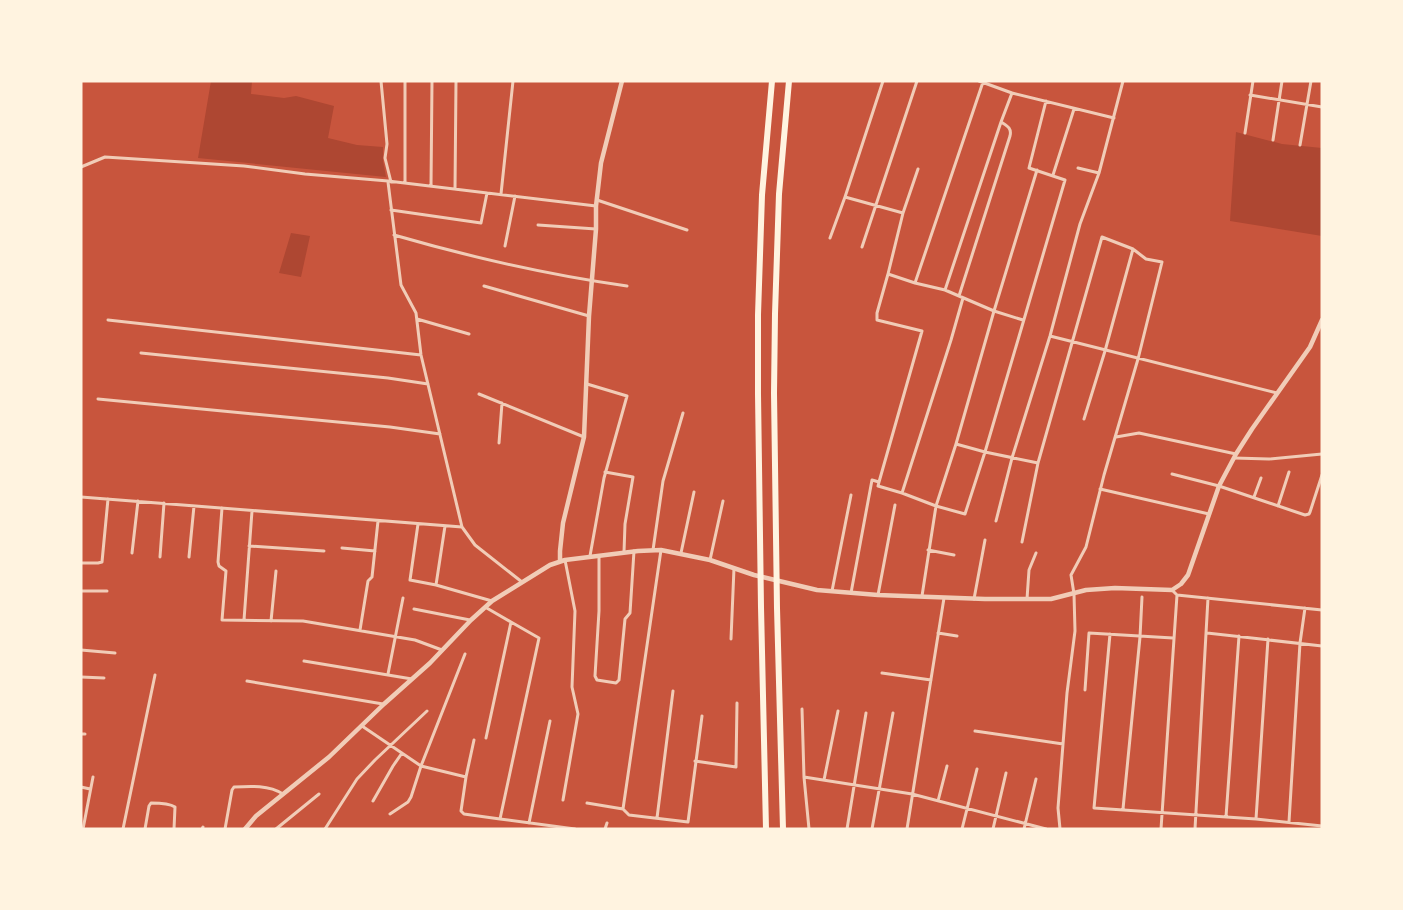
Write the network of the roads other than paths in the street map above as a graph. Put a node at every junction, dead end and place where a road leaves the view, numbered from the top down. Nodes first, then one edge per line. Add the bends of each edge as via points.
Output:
1 (381, 81) edge
2 (405, 81) edge
3 (432, 81) edge
4 (456, 81) edge
5 (514, 81) edge
6 (622, 81) edge
7 (772, 81) edge
8 (789, 81) edge
9 (882, 81) edge
10 (917, 81) edge
11 (1123, 81) edge
12 (1252, 81) edge
13 (1282, 81) edge
14 (1311, 81) edge
15 (981, 82) edge
16 (989, 83) edge
17 (1012, 93) junction
18 (1250, 94) junction
19 (1280, 100) junction
20 (1046, 101) junction
21 (1308, 105) junction
22 (1322, 108) edge
23 (1074, 109) junction
24 (1114, 118) junction
25 (1001, 122) junction
26 (1245, 133) dead end
27 (1273, 140) dead end
28 (1300, 145) dead end
29 (81, 167) edge
30 (918, 168) dead end
31 (1078, 168) dead end
32 (1037, 170) junction
33 (1099, 173) junction
34 (1053, 175) junction
35 (389, 181) junction
36 (405, 183) junction
37 (431, 186) junction
38 (455, 190) junction
39 (487, 193) junction
40 (501, 194) junction
41 (515, 196) junction
42 (845, 197) junction
43 (596, 203) junction
44 (876, 206) junction
45 (391, 210) junction
46 (903, 213) junction
47 (538, 225) dead end
48 (596, 229) junction
49 (688, 230) dead end
50 (394, 235) junction
51 (830, 238) dead end
52 (505, 246) dead end
53 (862, 247) dead end
54 (1133, 249) junction
55 (888, 274) junction
56 (592, 281) junction
57 (915, 283) junction
58 (484, 286) dead end
59 (627, 286) dead end
60 (945, 290) junction
61 (961, 297) junction
62 (994, 311) junction
63 (590, 316) junction
64 (417, 319) junction
65 (108, 320) dead end
66 (1023, 320) junction
67 (1322, 320) edge
68 (469, 334) dead end
69 (1050, 336) junction
70 (1073, 342) junction
71 (1105, 351) junction
72 (141, 352) dead end
73 (422, 355) junction
74 (1138, 359) junction
75 (428, 384) junction
76 (587, 384) junction
77 (1277, 393) junction
78 (479, 394) dead end
79 (98, 399) dead end
80 (502, 403) junction
81 (683, 413) dead end
82 (1084, 419) dead end
83 (440, 434) junction
84 (584, 437) junction
85 (1116, 437) junction
86 (499, 443) dead end
87 (956, 444) junction
88 (985, 452) junction
89 (1322, 454) edge
90 (1235, 456) junction
91 (1012, 458) junction
92 (1038, 463) junction
93 (605, 472) junction
94 (1289, 472) dead end
95 (1172, 474) dead end
96 (1322, 475) edge
97 (1262, 478) dead end
98 (879, 482) junction
99 (1219, 486) junction
100 (1100, 489) junction
101 (694, 492) dead end
102 (902, 493) junction
103 (851, 495) dead end
104 (81, 497) edge
105 (1254, 497) junction
106 (108, 499) junction
107 (138, 501) junction
108 (723, 501) dead end
109 (164, 503) junction
110 (896, 505) dead end
111 (194, 506) junction
112 (936, 506) junction
113 (1278, 506) junction
114 (222, 508) junction
115 (252, 511) junction
116 (1208, 514) junction
117 (378, 521) junction
118 (996, 521) dead end
119 (418, 524) junction
120 (446, 526) junction
121 (462, 527) junction
122 (985, 540) dead end
123 (1022, 542) dead end
124 (249, 546) junction
125 (342, 548) dead end
126 (661, 550) junction
127 (928, 550) junction
128 (324, 551) dead end
129 (375, 551) junction
130 (634, 551) junction
131 (652, 551) junction
132 (624, 552) junction
133 (132, 553) dead end
134 (681, 553) junction
135 (1036, 553) dead end
136 (954, 554) dead end
137 (599, 555) junction
138 (590, 556) junction
139 (160, 557) dead end
140 (190, 557) dead end
141 (710, 560) junction
142 (563, 561) junction
143 (81, 563) edge
144 (734, 568) junction
145 (276, 571) dead end
146 (522, 582) junction
147 (436, 584) junction
148 (1172, 590) junction
149 (81, 591) edge
150 (107, 591) dead end
151 (832, 591) junction
152 (851, 593) junction
153 (1074, 594) junction
154 (878, 595) junction
155 (1177, 595) junction
156 (922, 597) junction
157 (1142, 597) dead end
158 (404, 598) dead end
159 (944, 598) junction
160 (974, 598) junction
161 (1208, 598) junction
162 (1026, 600) junction
163 (492, 601) junction
164 (484, 607) junction
165 (1305, 608) junction
166 (414, 609) dead end
167 (1322, 610) edge
168 (244, 620) junction
169 (471, 620) junction
170 (271, 621) junction
171 (511, 622) junction
172 (360, 630) junction
173 (1207, 632) junction
174 (938, 633) junction
175 (1110, 634) junction
176 (957, 636) dead end
177 (1239, 636) junction
178 (396, 637) junction
179 (1140, 637) junction
180 (1173, 638) junction
181 (731, 639) dead end
182 (1268, 639) junction
183 (1300, 644) junction
184 (1322, 646) edge
185 (81, 650) edge
186 (442, 650) junction
187 (114, 652) dead end
188 (465, 654) dead end
189 (304, 661) dead end
190 (882, 673) dead end
191 (388, 674) junction
192 (155, 675) dead end
193 (81, 677) edge
194 (104, 678) dead end
195 (413, 679) junction
196 (930, 680) junction
197 (247, 681) dead end
198 (1085, 690) dead end
199 (673, 691) dead end
200 (737, 703) dead end
201 (384, 704) junction
202 (802, 709) dead end
203 (427, 711) dead end
204 (838, 711) dead end
205 (866, 713) dead end
206 (892, 713) dead end
207 (702, 716) dead end
208 (550, 720) dead end
209 (362, 726) junction
210 (975, 731) dead end
211 (486, 738) dead end
212 (474, 740) dead end
213 (1063, 744) junction
214 (390, 745) junction
215 (402, 754) junction
216 (696, 761) junction
217 (421, 766) junction
218 (947, 766) dead end
219 (977, 769) dead end
220 (1006, 773) dead end
221 (466, 777) junction
222 (93, 778) dead end
223 (804, 778) junction
224 (824, 780) junction
225 (1036, 780) dead end
226 (853, 784) junction
227 (81, 787) edge
228 (879, 788) junction
229 (91, 789) junction
230 (283, 794) junction
231 (319, 794) dead end
232 (912, 794) junction
233 (373, 800) dead end
234 (563, 800) dead end
235 (938, 801) junction
236 (587, 804) dead end
237 (967, 808) junction
238 (623, 809) junction
239 (1123, 809) junction
240 (1162, 813) junction
241 (390, 814) dead end
242 (1196, 815) junction
243 (996, 816) junction
244 (1226, 817) junction
245 (657, 818) junction
246 (500, 819) junction
247 (1256, 819) junction
248 (607, 822) dead end
249 (1289, 822) junction
250 (529, 823) junction
251 (1025, 823) junction
252 (1322, 826) edge
253 (246, 827) edge
254 (83, 829) edge
255 (123, 829) edge
256 (145, 829) edge
257 (174, 829) edge
258 (225, 829) edge
259 (254, 829) edge
260 (276, 829) edge
261 (325, 829) edge
262 (575, 829) edge
263 (605, 829) edge
264 (766, 829) edge
265 (783, 829) edge
266 (808, 829) edge
267 (847, 829) edge
268 (872, 829) edge
269 (907, 829) edge
270 (962, 829) edge
271 (993, 829) edge
272 (1024, 829) edge
273 (1046, 829) edge
274 (1060, 829) edge
275 (1161, 829) edge
276 (1195, 829) edge

1 - 35 street
2 - 36 street
3 - 37 street
4 - 38 street
5 - 40 street
6 - 43 street via 601,163
7 - 264 highway via 762,195 758,325
8 - 265 highway via 779,194 774,383
9 - 42 street
10 - 44 street
11 - 24 street
12 - 18 street
13 - 19 street
14 - 21 street
15 - 16 street
15 - 57 street
16 - 17 street
17 - 20 street
17 - 25 street
18 - 19 street
18 - 26 street
19 - 21 street
19 - 27 street
20 - 23 street
20 - 32 street via 1029,168
21 - 22 street
21 - 28 street
23 - 24 street
23 - 34 street
24 - 33 street
25 - 60 street
25 - 61 street via 1011,132
29 - 35 street via 105,157 244,166
30 - 46 street
31 - 33 street
32 - 34 street
32 - 62 street
33 - 69 street via 1080,224
34 - 66 street via 1065,180
35 - 36 street
35 - 45 street
36 - 37 street
37 - 38 street
38 - 39 street
39 - 40 street
39 - 45 street via 481,223
40 - 41 street
41 - 43 street
41 - 52 street
42 - 44 street
42 - 51 street
43 - 48 street
43 - 49 street
44 - 46 street
44 - 53 street
45 - 50 street
46 - 55 street
47 - 48 street
48 - 56 street
50 - 56 street via 484,259
50 - 64 street via 401,285
54 - 70 street via 1102,237
54 - 71 street
54 - 74 street via 1146,258 1162,262
55 - 57 street
55 - 98 street via 878,320 922,331
56 - 59 street
56 - 63 street
57 - 60 street
58 - 63 street
60 - 61 street
61 - 62 street
61 - 102 street via 951,340
62 - 66 street
62 - 87 street
63 - 76 street
64 - 68 street
64 - 73 street
65 - 73 street
66 - 88 street
67 - 77 street via 1310,347
69 - 70 street
69 - 91 street
70 - 71 street
70 - 92 street
71 - 74 street
71 - 82 street
72 - 75 street
73 - 75 street
74 - 77 street
74 - 85 street
75 - 83 street
76 - 84 street
76 - 93 street via 627,396
77 - 90 street
78 - 80 street
79 - 83 street
80 - 84 street
80 - 86 street
81 - 131 street via 663,481
83 - 121 street
84 - 142 street via 563,523
85 - 90 street via 1139,433
85 - 100 street
87 - 88 street
87 - 112 street
88 - 91 street
88 - 112 street via 965,514
89 - 90 street via 1269,459
90 - 99 street
91 - 92 street
91 - 118 street
92 - 123 street
93 - 132 street via 633,477
93 - 138 street
94 - 113 street
95 - 99 street
96 - 113 street via 1309,514
97 - 105 street
98 - 102 street via 878,486
98 - 152 street via 872,480
99 - 105 street
99 - 116 street
100 - 116 street
100 - 153 street via 1086,547 1072,575
101 - 134 street
102 - 112 street
103 - 151 street
104 - 106 street
105 - 113 street
106 - 107 street
106 - 143 street via 102,562
107 - 109 street
107 - 133 street
108 - 141 street
109 - 111 street
109 - 139 street
110 - 154 street
111 - 114 street
111 - 140 street
112 - 127 street
114 - 115 street
114 - 168 street via 218,562 226,571 222,620
115 - 117 street
115 - 124 street
116 - 148 street via 1188,575
117 - 119 street
117 - 129 street
119 - 120 street
119 - 147 street via 410,580
120 - 121 street
120 - 147 street
121 - 146 street via 475,545
122 - 160 street
124 - 128 street
124 - 168 street
125 - 129 street
126 - 131 street
126 - 134 street
126 - 238 street
127 - 136 street
127 - 156 street
129 - 172 street
130 - 131 street
130 - 132 street
130 - 137 street via 630,613 624,619 619,680 616,683 597,680 595,676
132 - 137 street
134 - 141 street
135 - 162 street via 1029,570
137 - 138 street
138 - 142 street
141 - 144 street
142 - 146 street
142 - 234 street via 575,611 572,687 578,714
144 - 151 street via 788,584
144 - 181 street
145 - 170 street
146 - 163 street
147 - 163 street
148 - 153 street via 1115,588
148 - 155 street
149 - 150 street
151 - 152 street
152 - 154 street
153 - 162 street
153 - 213 street via 1075,631
154 - 156 street
155 - 161 street
155 - 180 street
156 - 159 street
157 - 179 street
158 - 178 street
159 - 160 street
159 - 174 street
160 - 162 street
161 - 165 street
161 - 173 street
163 - 164 street
164 - 169 street
164 - 171 street
165 - 167 street
165 - 183 street
166 - 169 street
168 - 170 street
169 - 186 street
170 - 172 street via 303,621
171 - 211 street
171 - 246 street via 540,638
172 - 178 street
173 - 177 street
173 - 242 street
174 - 176 street
174 - 196 street
175 - 179 street
175 - 198 street via 1089,633
175 - 239 street via 1094,808
177 - 182 street
177 - 244 street
178 - 186 street
178 - 191 street
179 - 180 street
179 - 239 street
180 - 240 street
182 - 183 street
182 - 247 street
183 - 184 street
183 - 249 street
185 - 187 street
186 - 195 street
188 - 217 street
189 - 191 street
190 - 196 street
191 - 195 street
192 - 255 street
193 - 194 street
195 - 201 street
196 - 232 street
197 - 201 street
199 - 245 street
200 - 216 street via 736,767
201 - 209 street
202 - 223 street
203 - 214 street
204 - 224 street
205 - 226 street
206 - 228 street
207 - 216 street
208 - 250 street
209 - 214 street
209 - 230 street
210 - 213 street
212 - 221 street
213 - 274 street via 1058,808
214 - 215 street
214 - 261 street via 358,780
215 - 217 street
215 - 233 street
216 - 245 street via 688,822
217 - 221 street
217 - 241 street via 408,802
218 - 235 street
219 - 237 street
220 - 243 street
221 - 246 street via 461,811
222 - 229 street
223 - 224 street
223 - 266 street
224 - 226 street
225 - 251 street
226 - 228 street
226 - 267 street
227 - 229 street
228 - 232 street
228 - 268 street
229 - 254 street
230 - 253 street
230 - 258 street via 262,788 234,788
231 - 260 street
232 - 235 street
232 - 269 street
235 - 237 street
236 - 238 street
237 - 243 street
237 - 270 street
238 - 245 street via 629,815
239 - 240 street
240 - 242 street
240 - 275 street
242 - 244 street
242 - 276 street
243 - 251 street
243 - 271 street
244 - 247 street
246 - 250 street
247 - 249 street
248 - 263 street
249 - 252 street
250 - 262 street
251 - 272 street
251 - 273 street
253 - 259 street
256 - 257 street via 149,806 154,803 175,807

